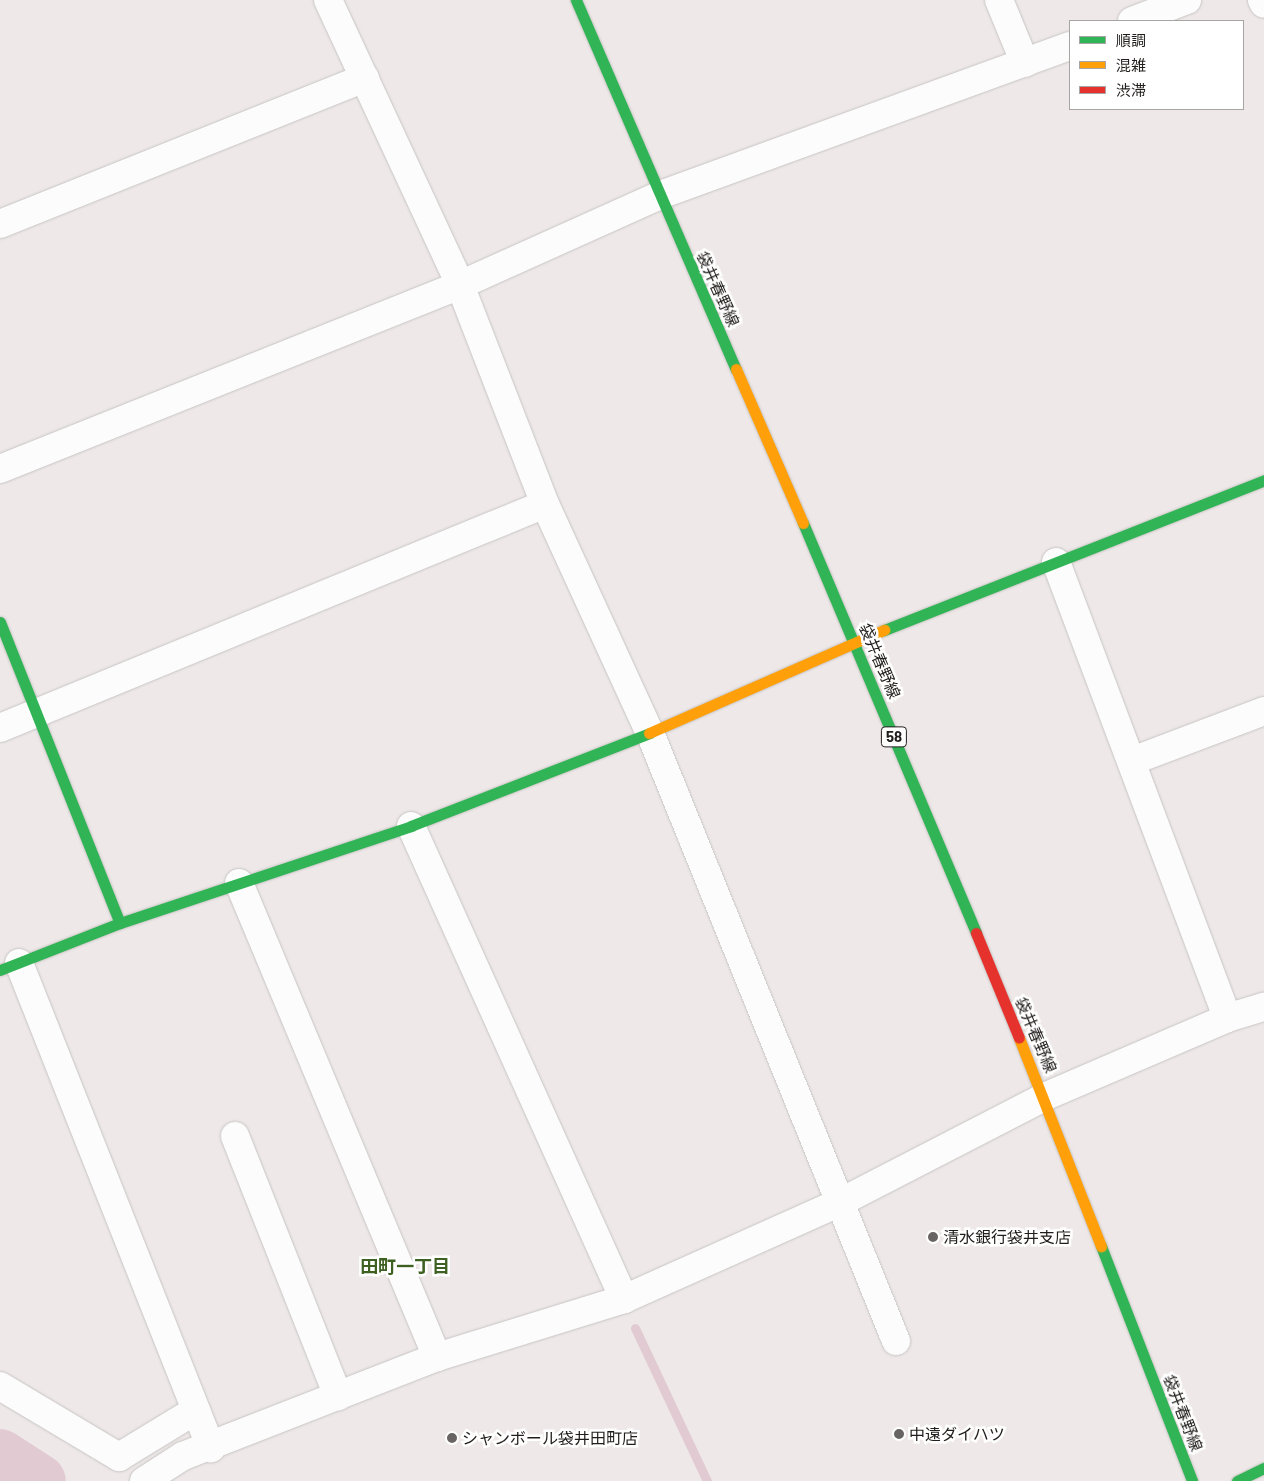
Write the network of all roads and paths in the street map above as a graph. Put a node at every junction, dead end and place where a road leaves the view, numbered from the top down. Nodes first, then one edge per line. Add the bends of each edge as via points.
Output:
1 (328, 0) edge
2 (576, 0) edge
3 (999, 0) edge
4 (1187, 0) edge
5 (1262, 0) edge
6 (1264, 4) edge
7 (1135, 20) edge
8 (1069, 46) edge
9 (1025, 63) junction
10 (365, 78) junction
11 (660, 195) junction
12 (0, 224) edge
13 (460, 285) junction
14 (0, 469) edge
15 (1264, 480) edge
16 (546, 504) junction
17 (1056, 562) junction
18 (0, 622) edge
19 (854, 642) junction
20 (1264, 711) edge
21 (37, 713) junction
22 (0, 728) edge
23 (650, 733) junction
24 (1132, 761) junction
25 (412, 826) junction
26 (238, 883) junction
27 (120, 922) junction
28 (9, 966) edge
29 (1264, 1007) edge
30 (1227, 1018) junction
31 (1044, 1098) junction
32 (235, 1136) dead end
33 (839, 1204) junction
34 (624, 1300) junction
35 (896, 1341) dead end
36 (437, 1357) junction
37 (0, 1386) edge
38 (338, 1396) junction
39 (196, 1410) junction
40 (211, 1448) junction
41 (1264, 1468) edge
42 (144, 1481) edge
43 (1192, 1481) edge
44 (1236, 1481) edge

1 - 10 street
2 - 11 street, 袋井春野線 / 58
3 - 9 street
4 - 7 street
5 - 6 street
8 - 9 street
9 - 11 street
10 - 12 street
10 - 13 street
11 - 13 street
11 - 19 street, 袋井春野線 / 58
13 - 14 street
13 - 16 street
15 - 17 street
16 - 21 street
16 - 23 street
17 - 19 street
17 - 24 street
18 - 21 street
19 - 23 street
19 - 31 street, 袋井春野線 / 58
20 - 24 street
21 - 22 street
21 - 27 street
23 - 25 street
23 - 33 street
24 - 30 street
25 - 26 street
25 - 34 street
26 - 27 street
26 - 36 street
27 - 28 street
28 - 39 street
29 - 30 street
30 - 31 street
31 - 33 street
31 - 43 street, 袋井春野線 / 58
32 - 38 street
33 - 34 street
33 - 35 street
34 - 36 street
36 - 38 street
37 - 39 street via 119,1457
38 - 40 street
39 - 40 street
40 - 42 street via 183,1456
41 - 44 street

